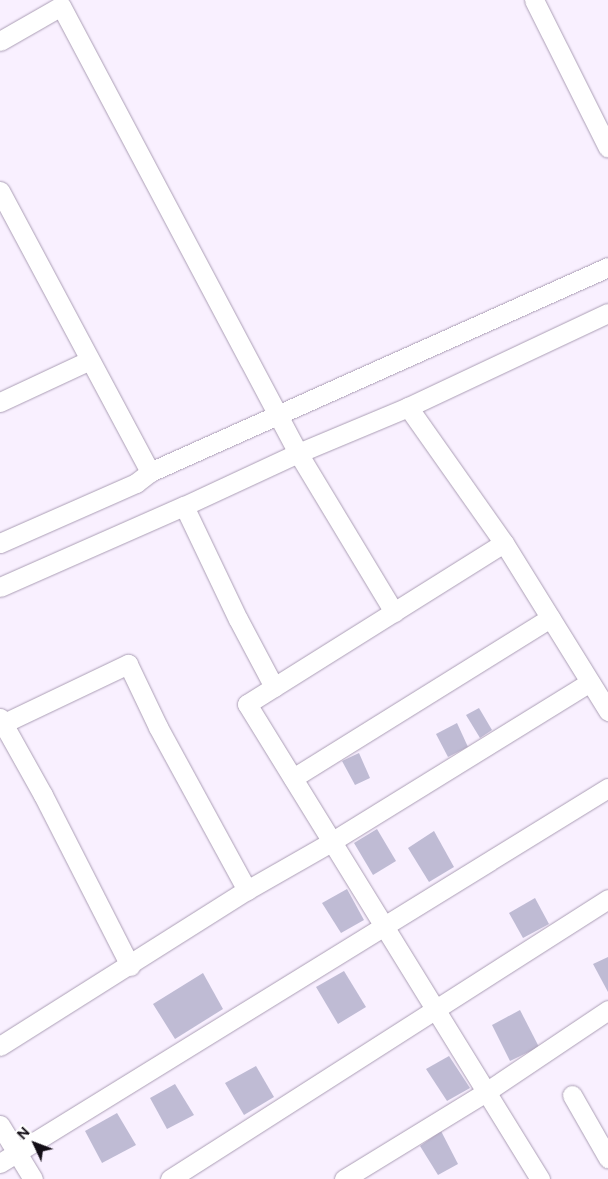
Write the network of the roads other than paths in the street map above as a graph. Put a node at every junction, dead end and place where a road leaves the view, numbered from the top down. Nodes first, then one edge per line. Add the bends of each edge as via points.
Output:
1 (534, 0) edge
2 (0, 41) edge
3 (608, 148) edge
4 (0, 191) edge
5 (608, 267) edge
6 (608, 313) edge
7 (90, 360) junction
8 (0, 402) edge
9 (408, 407) junction
10 (279, 416) junction
11 (298, 453) junction
12 (150, 472) junction
13 (184, 506) junction
14 (0, 543) edge
15 (504, 543) junction
16 (0, 587) edge
17 (394, 612) junction
18 (550, 618) junction
19 (590, 682) junction
20 (274, 687) junction
21 (608, 711) edge
22 (1, 722) edge
23 (292, 778) junction
24 (608, 788) edge
25 (332, 842) junction
26 (246, 890) junction
27 (608, 899) edge
28 (383, 926) junction
29 (130, 966) junction
30 (435, 1010) junction
31 (608, 1010) edge
32 (0, 1046) edge
33 (486, 1092) junction
34 (572, 1095) dead end
35 (0, 1125) edge
36 (16, 1152) junction
37 (608, 1158) edge
38 (0, 1163) edge
39 (33, 1179) edge
40 (170, 1179) edge
41 (344, 1179) edge
42 (540, 1179) edge

1 - 3 street
2 - 10 street via 61,6
4 - 7 street
5 - 10 street
6 - 9 street
7 - 8 street
7 - 12 street
9 - 11 street
9 - 15 street
10 - 11 street
10 - 12 street
11 - 13 street
11 - 17 street
12 - 14 street via 136,483
13 - 16 street
13 - 20 street
15 - 17 street
15 - 18 street
17 - 20 street
18 - 19 street
18 - 23 street
19 - 21 street
19 - 25 street
20 - 23 street via 247,704
22 - 26 street via 128,664 158,727
22 - 29 street via 43,795
23 - 25 street
24 - 28 street
25 - 26 street
25 - 28 street
26 - 29 street
27 - 30 street
28 - 30 street
28 - 36 street
29 - 32 street
30 - 33 street
30 - 40 street
31 - 33 street
33 - 41 street
33 - 42 street
34 - 37 street
35 - 36 street
36 - 38 street
36 - 39 street

